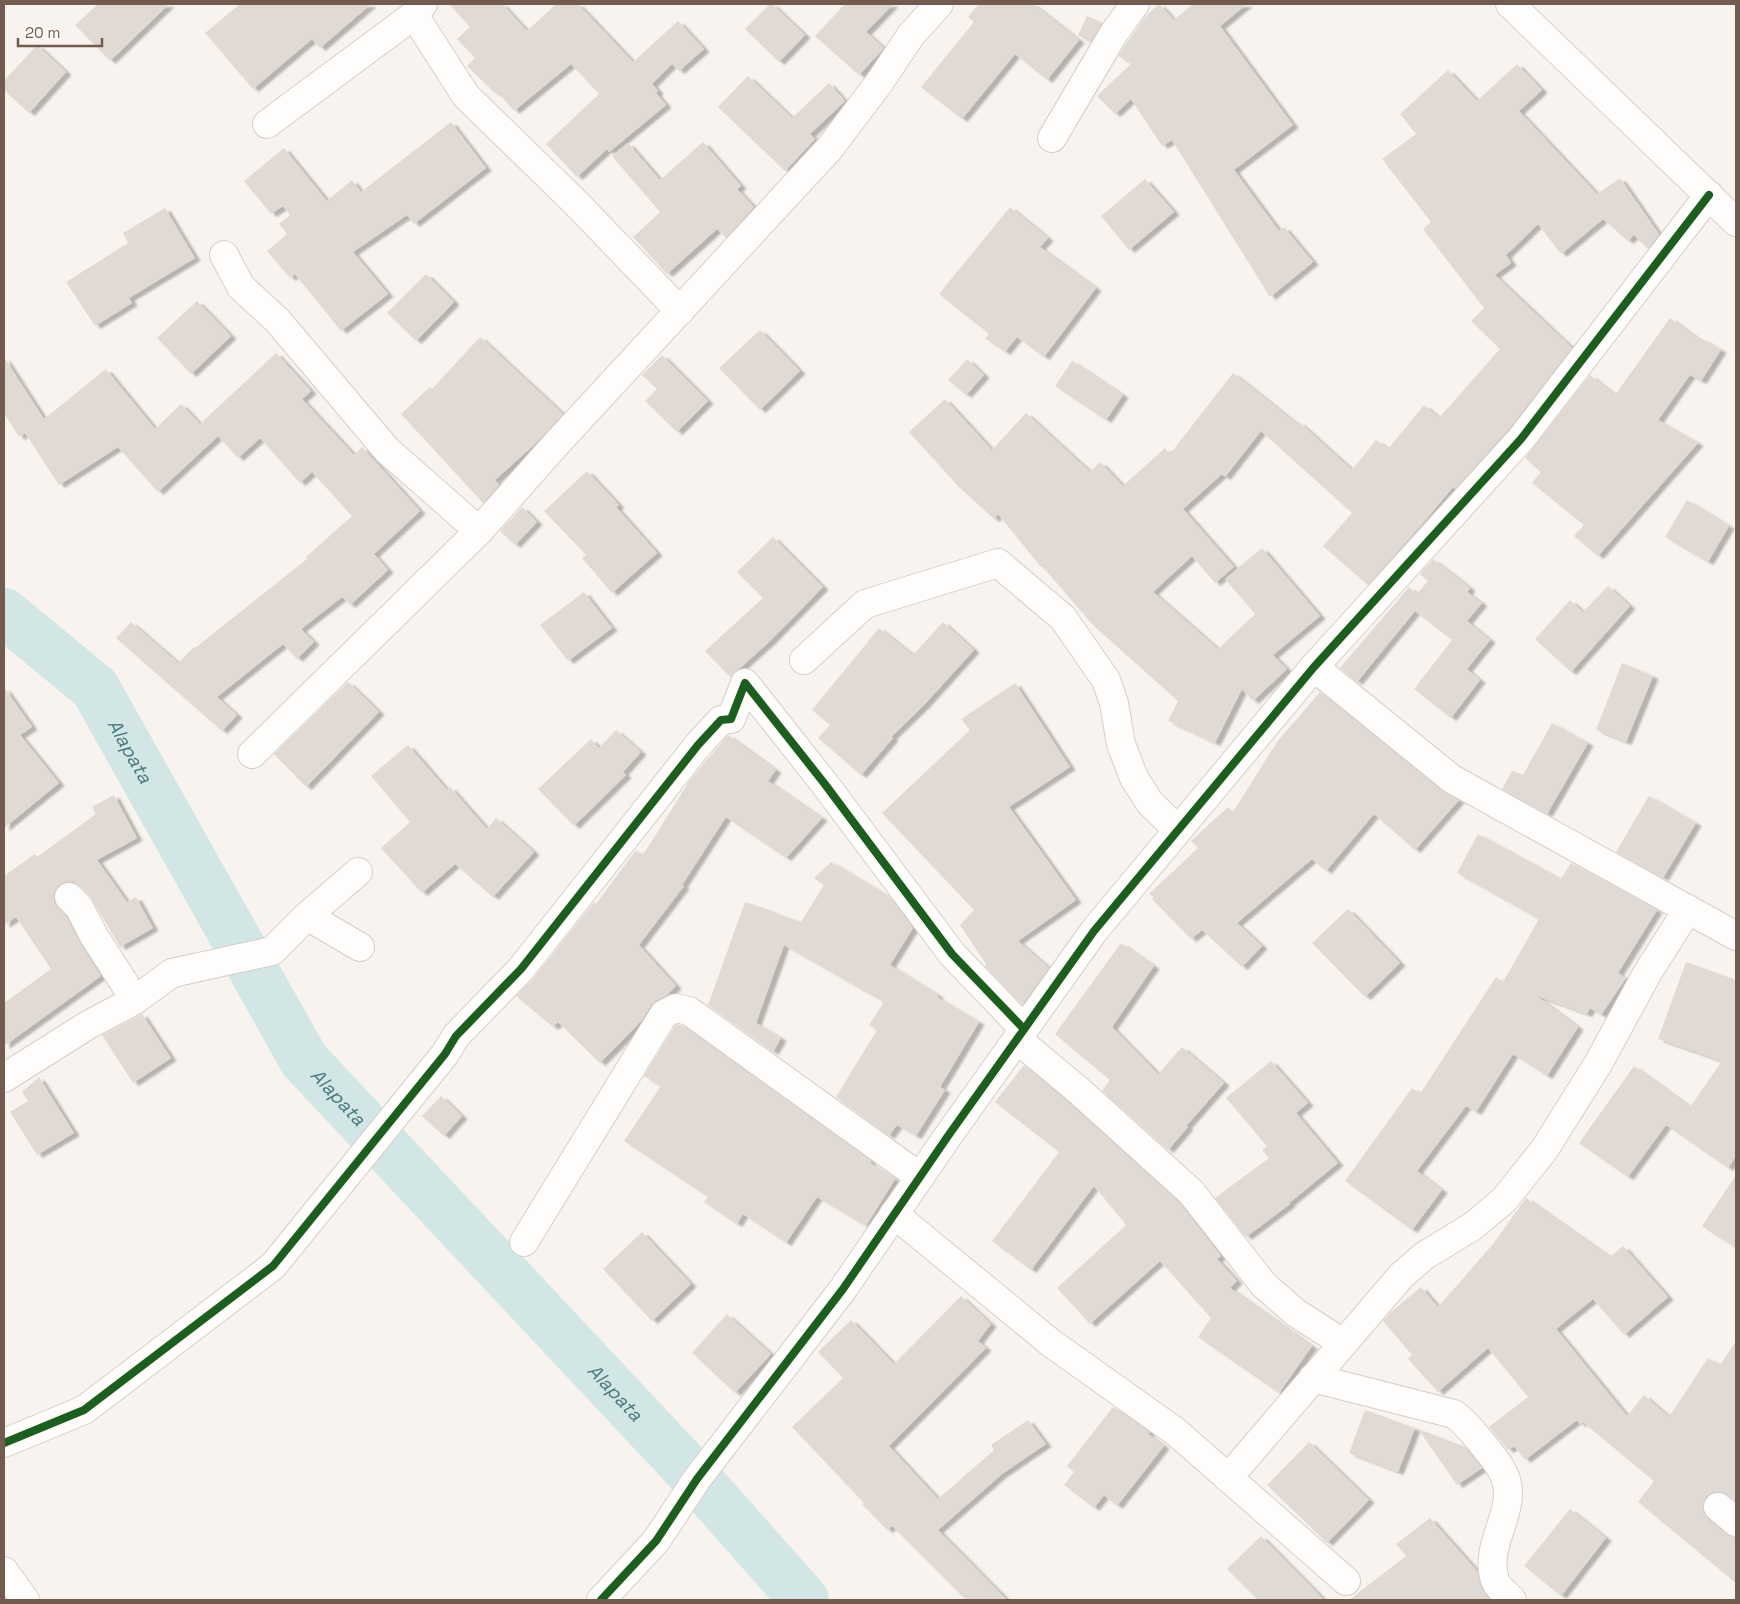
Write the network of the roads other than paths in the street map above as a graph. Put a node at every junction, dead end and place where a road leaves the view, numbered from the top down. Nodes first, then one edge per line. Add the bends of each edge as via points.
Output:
1 (939, 4) edge
2 (1135, 4) edge
3 (1510, 4) edge
4 (418, 9) edge
5 (267, 124) dead end
6 (1052, 138) dead end
7 (1709, 195) junction
8 (1736, 222) edge
9 (224, 255) dead end
10 (680, 311) junction
11 (479, 531) junction
12 (804, 660) dead end
13 (1314, 668) junction
14 (252, 754) dead end
15 (1178, 830) junction
16 (358, 872) dead end
17 (69, 897) dead end
18 (1688, 909) junction
19 (307, 916) junction
20 (1736, 936) edge
21 (360, 947) dead end
22 (135, 1000) junction
23 (1020, 1034) junction
24 (4, 1078) edge
25 (920, 1177) junction
26 (894, 1214) junction
27 (524, 1242) dead end
28 (1343, 1343) junction
29 (1313, 1378) junction
30 (4, 1443) edge
31 (1228, 1478) junction
32 (4, 1571) edge
33 (1346, 1582) dead end
34 (25, 1600) edge
35 (601, 1600) edge
36 (1512, 1600) edge

1 - 10 street via 911,35 829,149
2 - 6 street via 1114,33
3 - 7 street
4 - 5 street
4 - 10 street via 466,96
7 - 8 street
7 - 13 street via 1521,439
9 - 11 street via 242,287 276,320 387,450
10 - 11 street
11 - 14 street
12 - 15 street via 866,604 998,563 1063,618 1106,680 1114,703 1121,744 1134,778 1150,803
13 - 15 street
13 - 18 street via 1452,779
15 - 23 street via 1094,931
16 - 19 street
17 - 22 street via 79,907
18 - 20 street
18 - 28 street via 1544,1150 1504,1200 1473,1226 1424,1256 1402,1275
19 - 21 street
19 - 22 street via 272,951 172,973
22 - 24 street via 88,1025
23 - 25 street
23 - 28 street via 1191,1192 1264,1285 1296,1314
23 - 30 street via 952,954 745,683 731,719 721,720 698,745 521,969 456,1036 445,1054 273,1266 84,1410
25 - 26 street
25 - 27 street via 689,1011 676,1008 664,1014
26 - 31 street via 1051,1343 1176,1432
26 - 35 street via 843,1289 697,1479 656,1541
28 - 29 street
29 - 31 street
29 - 36 street via 1454,1414 1465,1421 1502,1470 1509,1493 1491,1562 1495,1582
31 - 33 street
32 - 34 street

